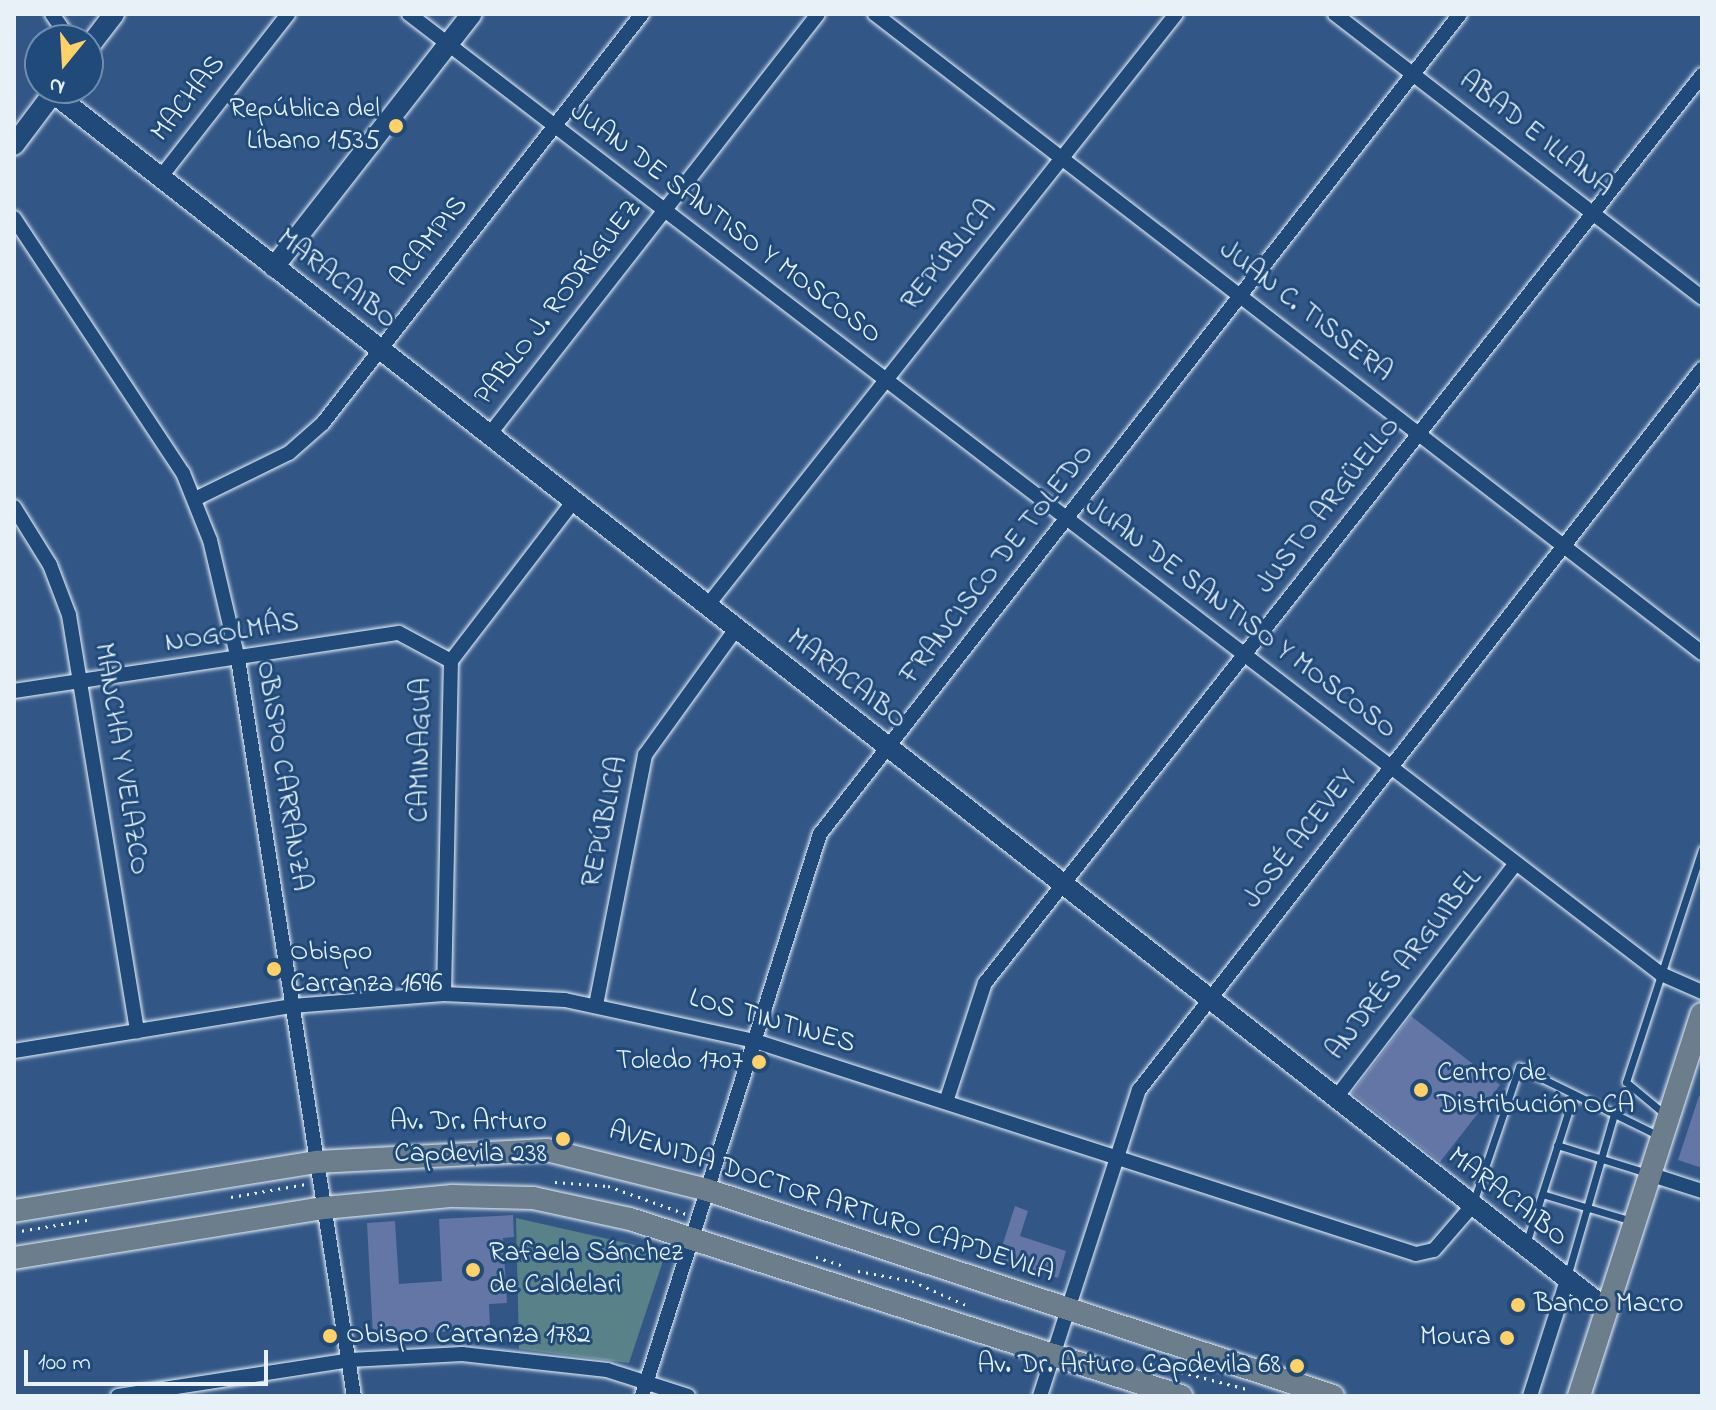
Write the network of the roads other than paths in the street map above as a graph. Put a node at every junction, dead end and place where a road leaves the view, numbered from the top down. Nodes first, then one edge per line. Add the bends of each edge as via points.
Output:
1 (288, 14) edge
2 (409, 14) edge
3 (472, 14) edge
4 (642, 14) edge
5 (818, 14) edge
6 (875, 14) edge
7 (1176, 14) edge
8 (1335, 14) edge
9 (1460, 14) edge
10 (448, 44) junction
11 (1413, 74) junction
12 (1702, 75) edge
13 (45, 104) edge
14 (72, 104) edge
15 (554, 126) junction
16 (14, 145) edge
17 (1064, 158) junction
18 (160, 178) junction
19 (664, 210) junction
20 (1592, 213) junction
21 (14, 218) edge
22 (274, 267) junction
23 (1244, 296) junction
24 (1702, 298) edge
25 (379, 350) junction
26 (1702, 369) edge
27 (884, 379) junction
28 (1419, 434) junction
29 (489, 435) junction
30 (195, 499) junction
31 (573, 502) junction
32 (14, 507) edge
33 (1066, 519) junction
34 (1564, 547) junction
35 (707, 606) junction
36 (736, 629) junction
37 (1702, 653) edge
38 (1244, 655) junction
39 (238, 659) junction
40 (451, 661) junction
41 (83, 683) junction
42 (14, 691) edge
43 (887, 748) junction
44 (1391, 767) junction
45 (1702, 849) edge
46 (1516, 863) junction
47 (1062, 885) junction
48 (1661, 974) junction
49 (1702, 992) edge
50 (444, 994) junction
51 (1209, 1000) junction
52 (596, 1005) junction
53 (292, 1006) junction
54 (1702, 1014) edge
55 (137, 1031) junction
56 (755, 1041) junction
57 (14, 1051) edge
58 (1574, 1094) junction
59 (1335, 1099) junction
60 (946, 1102) junction
61 (1614, 1114) junction
62 (1665, 1127) junction
63 (1557, 1145) junction
64 (1116, 1156) junction
65 (1601, 1159) junction
66 (318, 1170) junction
67 (1649, 1174) junction
68 (707, 1190) junction
69 (1702, 1191) edge
70 (1542, 1194) junction
71 (1472, 1206) junction
72 (324, 1208) junction
73 (1587, 1208) junction
74 (14, 1211) edge
75 (1633, 1222) junction
76 (696, 1229) junction
77 (1525, 1247) junction
78 (14, 1258) edge
79 (1567, 1280) junction
80 (1606, 1309) junction
81 (1067, 1311) junction
82 (1053, 1355) junction
83 (350, 1360) junction
84 (644, 1389) edge
85 (187, 1390) edge
86 (118, 1396) edge
87 (354, 1396) edge
88 (688, 1396) edge
89 (1040, 1396) edge
90 (1181, 1396) edge
91 (1333, 1396) edge
92 (1530, 1396) edge
93 (1579, 1396) edge

1 - 18 street, MACHAS
2 - 10 street, JUAN DE SANTISO Y MOSCOSO
3 - 10 main road
4 - 15 street, ACAMPIS
5 - 19 street, PABLO J. RODRÍGUEZ
6 - 17 street, JUAN C. TISSERA
7 - 17 street, REPÚBLICA
8 - 11 street, ABAD E ILLANA
9 - 11 street, FRANCISCO DE TOLEDO
10 - 15 street, JUAN DE SANTISO Y MOSCOSO
10 - 22 main road
11 - 20 street, ABAD E ILLANA
11 - 23 street, FRANCISCO DE TOLEDO
12 - 20 street, JUSTO ARGÜELLO
13 - 16 main road
14 - 18 main road, MARACAIBO
15 - 19 street, JUAN DE SANTISO Y MOSCOSO
15 - 25 street, ACAMPIS
17 - 23 street, JUAN C. TISSERA
17 - 27 street, REPÚBLICA
18 - 22 main road, MARACAIBO
19 - 27 street, JUAN DE SANTISO Y MOSCOSO
19 - 29 street, PABLO J. RODRÍGUEZ
20 - 24 street, ABAD E ILLANA
20 - 28 street, JUSTO ARGÜELLO
21 - 30 street, OBISPO CARRANZA
22 - 25 main road, MARACAIBO
23 - 28 street, JUAN C. TISSERA
23 - 33 street, FRANCISCO DE TOLEDO
25 - 29 main road, MARACAIBO
25 - 30 street, ACAMPIS via 297,447
26 - 34 street, JOSÉ ACEVEY
27 - 33 street, JUAN DE SANTISO Y MOSCOSO
27 - 35 street, REPÚBLICA
28 - 34 street, JUAN C. TISSERA
28 - 38 street, JUSTO ARGÜELLO
29 - 31 main road, MARACAIBO
30 - 39 street, OBISPO CARRANZA
31 - 35 main road, MARACAIBO
31 - 40 street, CAMINAGUA
32 - 41 street, MANCHA Y VELAZCO via 59,588
33 - 38 street, JUAN DE SANTISO Y MOSCOSO
33 - 43 street, FRANCISCO DE TOLEDO
34 - 37 street, JUAN C. TISSERA
34 - 44 street, JOSÉ ACEVEY
35 - 36 main road, MARACAIBO
36 - 43 main road, MARACAIBO
36 - 52 street, REPÚBLICA via 645,755
38 - 44 street, JUAN DE SANTISO Y MOSCOSO
38 - 47 street, JUSTO ARGÜELLO
39 - 40 street, NOGOLMÁS via 399,633
39 - 41 street, NOGOLMÁS
39 - 53 street, OBISPO CARRANZA
40 - 50 street, CAMINAGUA
41 - 42 street, NOGOLMÁS
41 - 55 street, MANCHA Y VELAZCO
43 - 47 main road, MARACAIBO
43 - 56 street, FRANCISCO DE TOLEDO via 809,856
44 - 46 street, JUAN DE SANTISO Y MOSCOSO
44 - 51 street, JOSÉ ACEVEY
45 - 48 lane
46 - 48 street, JUAN DE SANTISO Y MOSCOSO
46 - 59 street, ANDRÉS ARGUIBEL
47 - 51 main road, MARACAIBO
47 - 60 street, JUSTO ARGÜELLO via 977,995
48 - 49 street, JUAN DE SANTISO Y MOSCOSO
48 - 62 lane via 1626,1082
50 - 52 street, LOS TINTINES
50 - 53 street, LOS TINTINES
51 - 59 main road, MARACAIBO
51 - 64 street, JOSÉ ACEVEY via 1139,1090
52 - 56 street, LOS TINTINES
53 - 55 street, LOS TINTINES
53 - 66 street, OBISPO CARRANZA
54 - 62 main road
55 - 57 street, LOS TINTINES
56 - 60 street, LOS TINTINES
56 - 68 street, FRANCISCO DE TOLEDO
58 - 61 lane
58 - 63 lane
58 - 71 lane via 1519,1067
59 - 71 main road, MARACAIBO
60 - 64 street, LOS TINTINES
61 - 62 lane
61 - 65 lane
62 - 67 main road
63 - 65 lane
63 - 70 lane
64 - 71 street, LOS TINTINES via 1416,1254 1434,1250
64 - 81 street, JOSÉ ACEVEY
65 - 67 lane
65 - 73 lane
66 - 68 main road, AVENIDA DOCTOR ARTURO CAPDEVILA via 547,1150
66 - 72 street, OBISPO CARRANZA
66 - 74 main road, AVENIDA DOCTOR ARTURO CAPDEVILA
67 - 69 street
67 - 75 main road
68 - 76 street, FRANCISCO DE TOLEDO
68 - 81 main road, AVENIDA DOCTOR ARTURO CAPDEVILA
70 - 73 lane
70 - 77 lane
71 - 77 main road, MARACAIBO
72 - 76 main road via 508,1196
72 - 78 main road
72 - 83 street, OBISPO CARRANZA
73 - 75 lane
73 - 79 lane
75 - 80 main road
76 - 82 main road
76 - 84 street, FRANCISCO DE TOLEDO
77 - 79 main road, MARACAIBO
79 - 80 main road, MARACAIBO
79 - 92 street
80 - 93 main road
81 - 82 street, JOSÉ ACEVEY
81 - 91 main road, AVENIDA DOCTOR ARTURO CAPDEVILA
82 - 89 street, JOSÉ ACEVEY
82 - 90 main road
83 - 84 street via 514,1356
83 - 85 street
83 - 87 street, OBISPO CARRANZA
84 - 88 street
85 - 86 street

